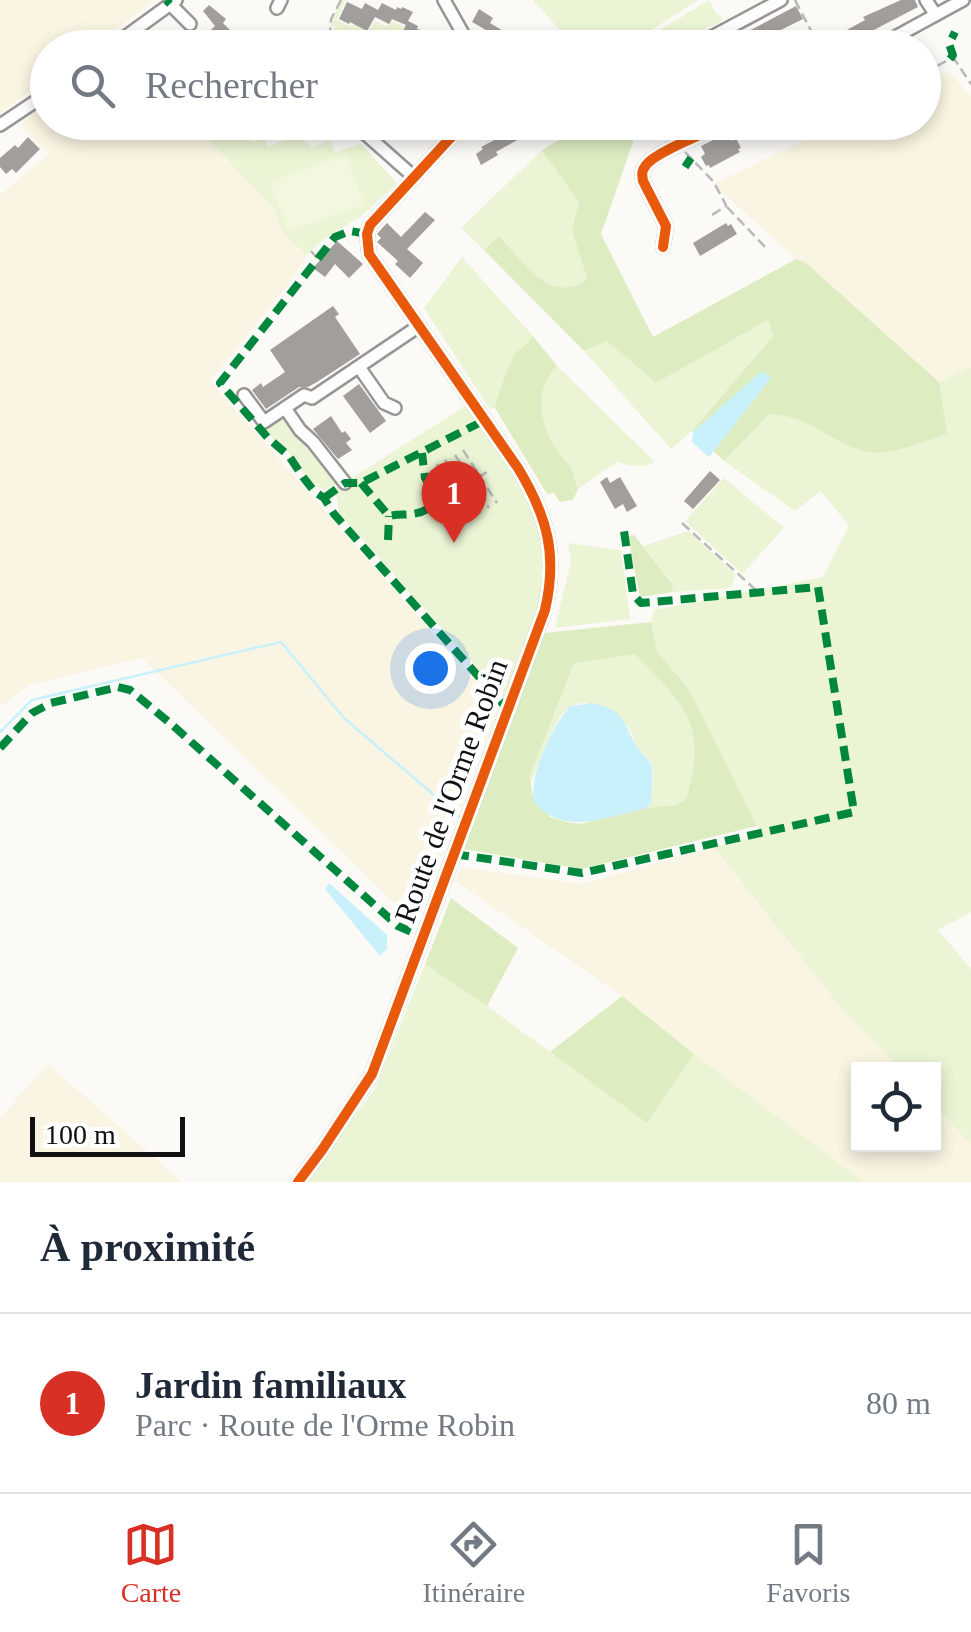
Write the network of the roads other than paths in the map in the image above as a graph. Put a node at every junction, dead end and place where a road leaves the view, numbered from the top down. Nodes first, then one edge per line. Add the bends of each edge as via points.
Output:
1 (444, 0) edge
2 (780, 0) edge
3 (926, 0) edge
4 (962, 0) edge
5 (173, 2) edge
6 (935, 14) junction
7 (190, 24) dead end
8 (135, 30) edge
9 (460, 30) edge
10 (724, 30) edge
11 (907, 30) edge
12 (30, 105) edge
13 (0, 125) edge
14 (372, 140) edge
15 (449, 140) edge
16 (687, 140) edge
17 (414, 178) junction
18 (663, 248) dead end
19 (419, 326) junction
20 (358, 367) junction
21 (244, 395) dead end
22 (285, 408) junction
23 (394, 408) dead end
24 (345, 483) dead end
25 (298, 1182) edge

1 - 9 street
2 - 10 street
3 - 6 street
4 - 6 street
5 - 7 street
5 - 8 street
6 - 11 street
12 - 13 street
14 - 17 street
15 - 17 street, Route de l'Orme Robin
16 - 18 street via 650,161 642,174 666,226
17 - 19 street, Route de l'Orme Robin via 370,225 366,244
19 - 20 street
19 - 25 street, Route de l'Orme Robin via 535,496 552,558 548,600 372,1074
20 - 22 street
20 - 23 street
21 - 22 street via 264,422
22 - 24 street

